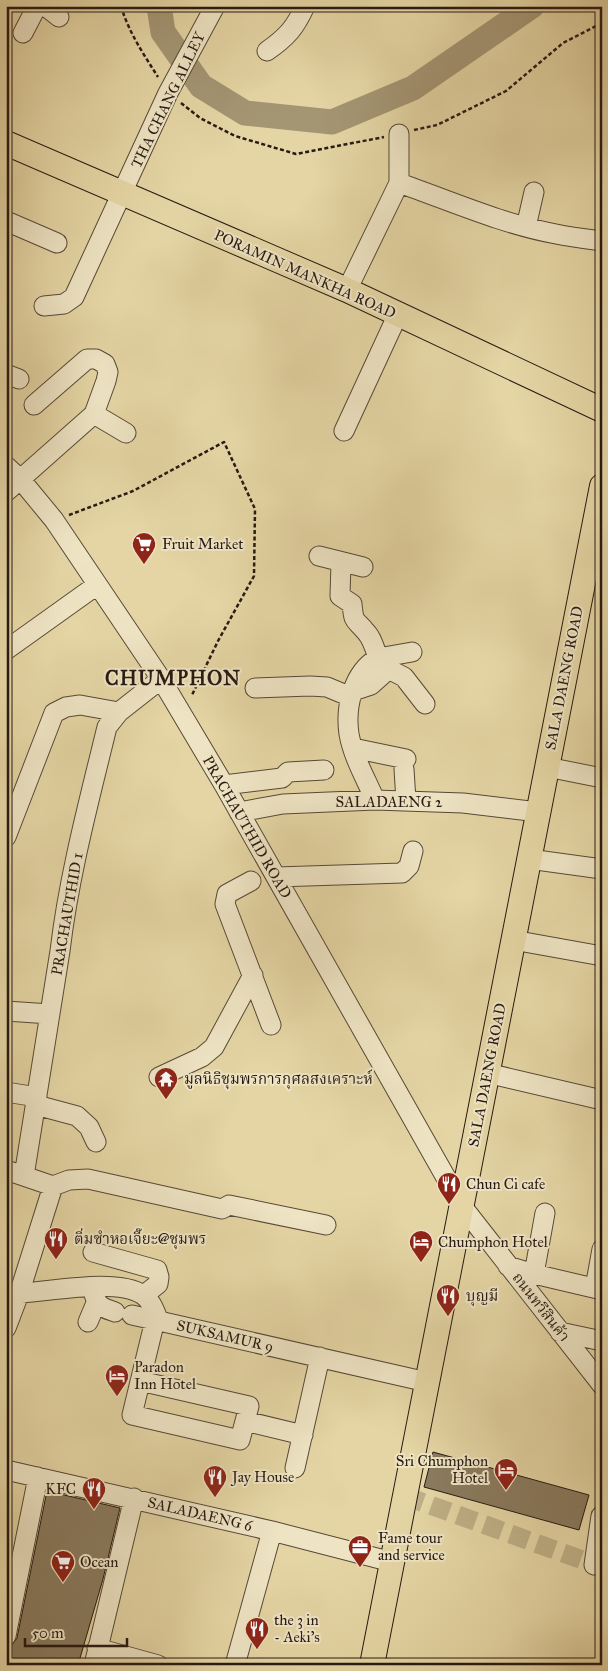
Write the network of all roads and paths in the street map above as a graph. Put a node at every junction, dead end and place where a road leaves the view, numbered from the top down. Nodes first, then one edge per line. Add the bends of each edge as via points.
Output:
1 (37, 6) edge
2 (121, 6) edge
3 (215, 6) edge
4 (305, 6) edge
5 (602, 23) edge
6 (23, 33) dead end
7 (267, 51) dead end
8 (170, 90) junction
9 (399, 134) junction
10 (6, 144) edge
11 (399, 183) junction
12 (534, 192) dead end
13 (122, 194) junction
14 (6, 222) edge
15 (526, 227) junction
16 (602, 241) edge
17 (57, 243) dead end
18 (347, 290) junction
19 (44, 306) dead end
20 (398, 314) junction
21 (34, 405) dead end
22 (602, 410) edge
23 (94, 414) junction
24 (344, 431) dead end
25 (126, 433) dead end
26 (6, 466) edge
27 (22, 480) junction
28 (602, 486) edge
29 (6, 492) edge
30 (54, 520) junction
31 (319, 556) dead end
32 (341, 562) junction
33 (363, 567) dead end
34 (98, 585) junction
35 (6, 650) edge
36 (412, 652) dead end
37 (380, 663) junction
38 (161, 678) junction
39 (255, 688) dead end
40 (352, 694) junction
41 (192, 695) dead end
42 (426, 704) dead end
43 (119, 712) junction
44 (353, 748) junction
45 (547, 767) junction
46 (324, 770) dead end
47 (602, 778) edge
48 (224, 785) junction
49 (375, 800) junction
50 (406, 801) junction
51 (240, 812) junction
52 (538, 812) junction
53 (6, 837) edge
54 (413, 851) dead end
55 (529, 860) junction
56 (602, 869) edge
57 (264, 876) junction
58 (513, 940) junction
59 (602, 956) edge
60 (254, 975) junction
61 (6, 1011) edge
62 (50, 1014) junction
63 (271, 1025) dead end
64 (488, 1073) junction
65 (159, 1078) dead end
66 (6, 1092) edge
67 (602, 1100) edge
68 (36, 1101) junction
69 (96, 1142) dead end
70 (6, 1170) edge
71 (24, 1176) junction
72 (53, 1186) junction
73 (462, 1206) junction
74 (545, 1213) dead end
75 (326, 1225) dead end
76 (602, 1249) edge
77 (93, 1252) dead end
78 (508, 1266) junction
79 (534, 1274) junction
80 (598, 1289) edge
81 (12, 1294) edge
82 (94, 1295) junction
83 (144, 1295) junction
84 (157, 1321) junction
85 (88, 1322) dead end
86 (6, 1328) edge
87 (560, 1332) junction
88 (602, 1341) edge
89 (320, 1357) junction
90 (140, 1381) junction
91 (427, 1382) junction
92 (602, 1385) edge
93 (245, 1421) junction
94 (303, 1435) junction
95 (295, 1468) dead end
96 (6, 1470) edge
97 (38, 1477) junction
98 (134, 1498) junction
99 (601, 1516) edge
100 (272, 1531) junction
101 (392, 1562) junction
102 (594, 1565) dead end
103 (6, 1636) edge
104 (96, 1657) edge
105 (158, 1665) edge
106 (235, 1665) edge
107 (372, 1665) edge

1 - 6 street
2 - 8 path via 146,57
3 - 8 street, THA CHANG ALLEY
4 - 7 street via 298,22 284,39
5 - 9 path via 563,43 506,91 437,125
8 - 9 path via 200,118 236,136 296,154
8 - 13 street, THA CHANG ALLEY
9 - 11 street
10 - 13 main road, PORAMIN MANKHA ROAD
11 - 15 street
11 - 18 street
12 - 15 street
13 - 18 main road, PORAMIN MANKHA ROAD
13 - 19 street, THA CHANG ALLEY via 74,297 64,304
14 - 17 street
15 - 16 street
18 - 20 main road, PORAMIN MANKHA ROAD
20 - 22 main road, PORAMIN MANKHA ROAD
20 - 24 street
21 - 23 street via 86,359 96,359 105,364 108,372
23 - 25 street
23 - 27 street
26 - 27 street, PRACHAUTHID ROAD
27 - 29 street
27 - 30 street, PRACHAUTHID ROAD
28 - 45 main road, SALA DAENG ROAD
30 - 34 street, PRACHAUTHID ROAD
30 - 41 path via 133,491 224,442 255,509 254,576
31 - 32 street
32 - 33 street
32 - 37 street via 340,596 352,604 353,616 367,632
34 - 35 street
34 - 38 street, PRACHAUTHID ROAD
36 - 37 street
37 - 40 street via 361,672
37 - 42 street via 404,677
38 - 43 street, PRACHAUTHID 1
38 - 48 street, PRACHAUTHID ROAD
39 - 40 street via 327,687
40 - 44 street via 349,734
43 - 53 street via 80,705 54,713
43 - 62 street, PRACHAUTHID 1 via 107,727 72,873
44 - 49 street
44 - 50 street via 405,764
45 - 47 street
45 - 52 main road, SALA DAENG ROAD
46 - 48 street via 288,772 282,778
48 - 51 street, PRACHAUTHID ROAD
49 - 50 street, SALADAENG 2
49 - 51 street, SALADAENG 2 via 283,804
50 - 52 street, SALADAENG 2 via 463,803
51 - 57 street, PRACHAUTHID ROAD
52 - 55 main road, SALA DAENG ROAD
54 - 57 street via 409,866 402,873
55 - 56 street
55 - 58 main road, SALA DAENG ROAD
57 - 60 street via 227,894 225,904
57 - 73 street, PRACHAUTHID ROAD
58 - 59 street
58 - 64 main road, SALA DAENG ROAD
60 - 63 street
60 - 65 street via 214,1047 202,1057
61 - 62 street
62 - 68 street, PRACHAUTHID 1
64 - 67 street
64 - 73 main road, SALA DAENG ROAD
66 - 68 street
68 - 69 street via 77,1116 89,1127
68 - 71 street, PRACHAUTHID 1
70 - 71 street
71 - 72 street
72 - 75 street via 69,1180 88,1179 222,1209 229,1205
72 - 81 street
73 - 78 street, ถนนทวีสินค้า
73 - 91 main road, SALA DAENG ROAD
74 - 79 street
76 - 80 street
77 - 83 street via 157,1270 158,1284
78 - 79 street
78 - 87 street, ถนนทวีสินค้า
79 - 80 street
81 - 82 street
81 - 86 street
82 - 83 street via 129,1289
82 - 84 street via 100,1307
82 - 85 street
83 - 84 street, SUKSAMUR 9 via 152,1304
84 - 89 street, SUKSAMUR 9
84 - 90 street
87 - 88 street
87 - 92 street, ถนนทวีสินค้า
89 - 91 street, SUKSAMUR 9
89 - 94 street
90 - 93 street via 248,1406
90 - 93 street via 132,1415 240,1440
91 - 101 main road, SALA DAENG ROAD
93 - 94 street
94 - 95 street
96 - 97 street, SALADAENG 6
97 - 98 street, SALADAENG 6
97 - 103 street
98 - 100 street, SALADAENG 6
98 - 104 street
99 - 102 street
100 - 101 street, SALADAENG 6
100 - 106 street
101 - 107 main road, SALA DAENG ROAD
104 - 105 street

